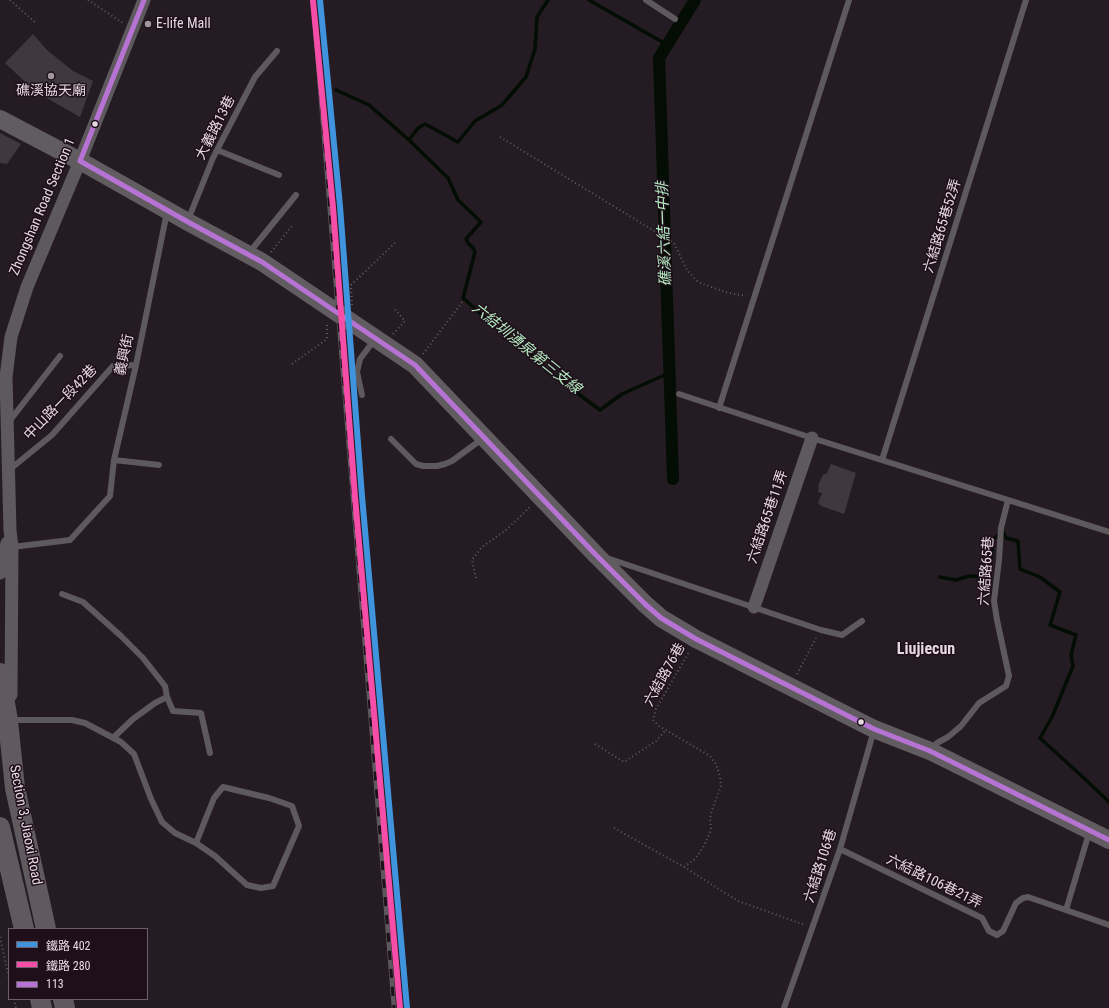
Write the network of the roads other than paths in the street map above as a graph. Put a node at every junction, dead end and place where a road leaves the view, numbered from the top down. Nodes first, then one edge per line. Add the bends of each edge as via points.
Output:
1 (144, 0) edge
2 (646, 0) edge
3 (849, 0) edge
4 (1026, 0) edge
5 (675, 19) dead end
6 (277, 51) dead end
7 (0, 119) edge
8 (217, 150) junction
9 (80, 161) junction
10 (279, 175) dead end
11 (296, 195) dead end
12 (167, 210) junction
13 (188, 222) junction
14 (255, 258) junction
15 (380, 341) junction
16 (60, 356) dead end
17 (136, 365) junction
18 (679, 394) dead end
19 (362, 395) dead end
20 (719, 408) junction
21 (7, 424) junction
22 (485, 438) junction
23 (812, 438) junction
24 (390, 439) dead end
25 (114, 460) junction
26 (882, 460) junction
27 (159, 465) dead end
28 (8, 470) junction
29 (1008, 500) junction
30 (1109, 532) edge
31 (9, 547) junction
32 (596, 555) junction
33 (0, 573) edge
34 (62, 594) dead end
35 (754, 607) junction
36 (862, 621) dead end
37 (0, 673) edge
38 (167, 697) junction
39 (8, 720) junction
40 (874, 729) junction
41 (113, 738) junction
42 (930, 751) junction
43 (210, 753) dead end
44 (0, 827) edge
45 (1089, 831) junction
46 (1109, 840) edge
47 (196, 843) junction
48 (840, 849) junction
49 (1066, 910) junction
50 (1109, 924) edge
51 (24, 928) edge
52 (46, 928) edge
53 (784, 1008) edge

1 - 9 street, Zhongshan Road Section 1
2 - 5 lane
3 - 20 lane
4 - 26 lane, 六結路65巷52弄
6 - 8 lane, 大義路13巷 via 255,77
7 - 9 street
8 - 10 lane
8 - 13 lane, 大義路13巷
9 - 12 street
9 - 21 street, Zhongshan Road Section 1 via 27,287 11,337 6,377
11 - 14 lane
12 - 13 street
12 - 17 lane, 義興街
13 - 14 street
14 - 15 street
15 - 19 lane via 360,359 357,372
15 - 22 street via 415,365
16 - 21 lane
17 - 25 lane, 義興街
17 - 28 lane, 中山路一段42巷 via 113,366 52,435
18 - 20 lane
20 - 23 lane
21 - 28 street, Zhongshan Road Section 1
22 - 24 lane via 452,461 437,466 416,464
22 - 32 street
23 - 26 lane
23 - 35 street, 六結路65巷11弄
25 - 27 lane
25 - 31 lane, 義興街 via 110,496 70,540
26 - 29 lane
28 - 31 street, Zhongshan Road Section 1
29 - 30 lane
29 - 42 lane, 六結路65巷 via 1001,528 994,601 1009,676 1006,686 980,704 961,726
31 - 33 street, Zhongshan Road Section 1
31 - 39 street, Zhongshan Road Section 1 via 11,696
32 - 35 lane
32 - 40 street via 661,618 696,639
34 - 38 lane via 83,602 127,642 165,686
35 - 36 lane via 842,635
37 - 39 main road, Section 3, Jiaoxi Road
38 - 41 lane via 154,703
38 - 43 lane via 173,711 201,713
39 - 41 lane via 72,720 85,723
39 - 52 main road, Section 3, Jiaoxi Road via 15,788
40 - 42 street
40 - 48 lane, 六結路106巷
41 - 47 lane via 134,754 162,822 176,833
42 - 45 street
44 - 51 main road, Section 3, Jiaoxi Road
45 - 46 street
45 - 49 lane
47 - 47 lane via 215,856 247,885 260,888 273,886 299,826 292,806 223,787 214,798
48 - 49 lane, 六結路106巷21弄 via 982,918 989,931 997,934 1003,931 1016,903 1023,898 1028,897
48 - 53 lane, 六結路106巷
49 - 50 lane, 六結路106巷21弄

